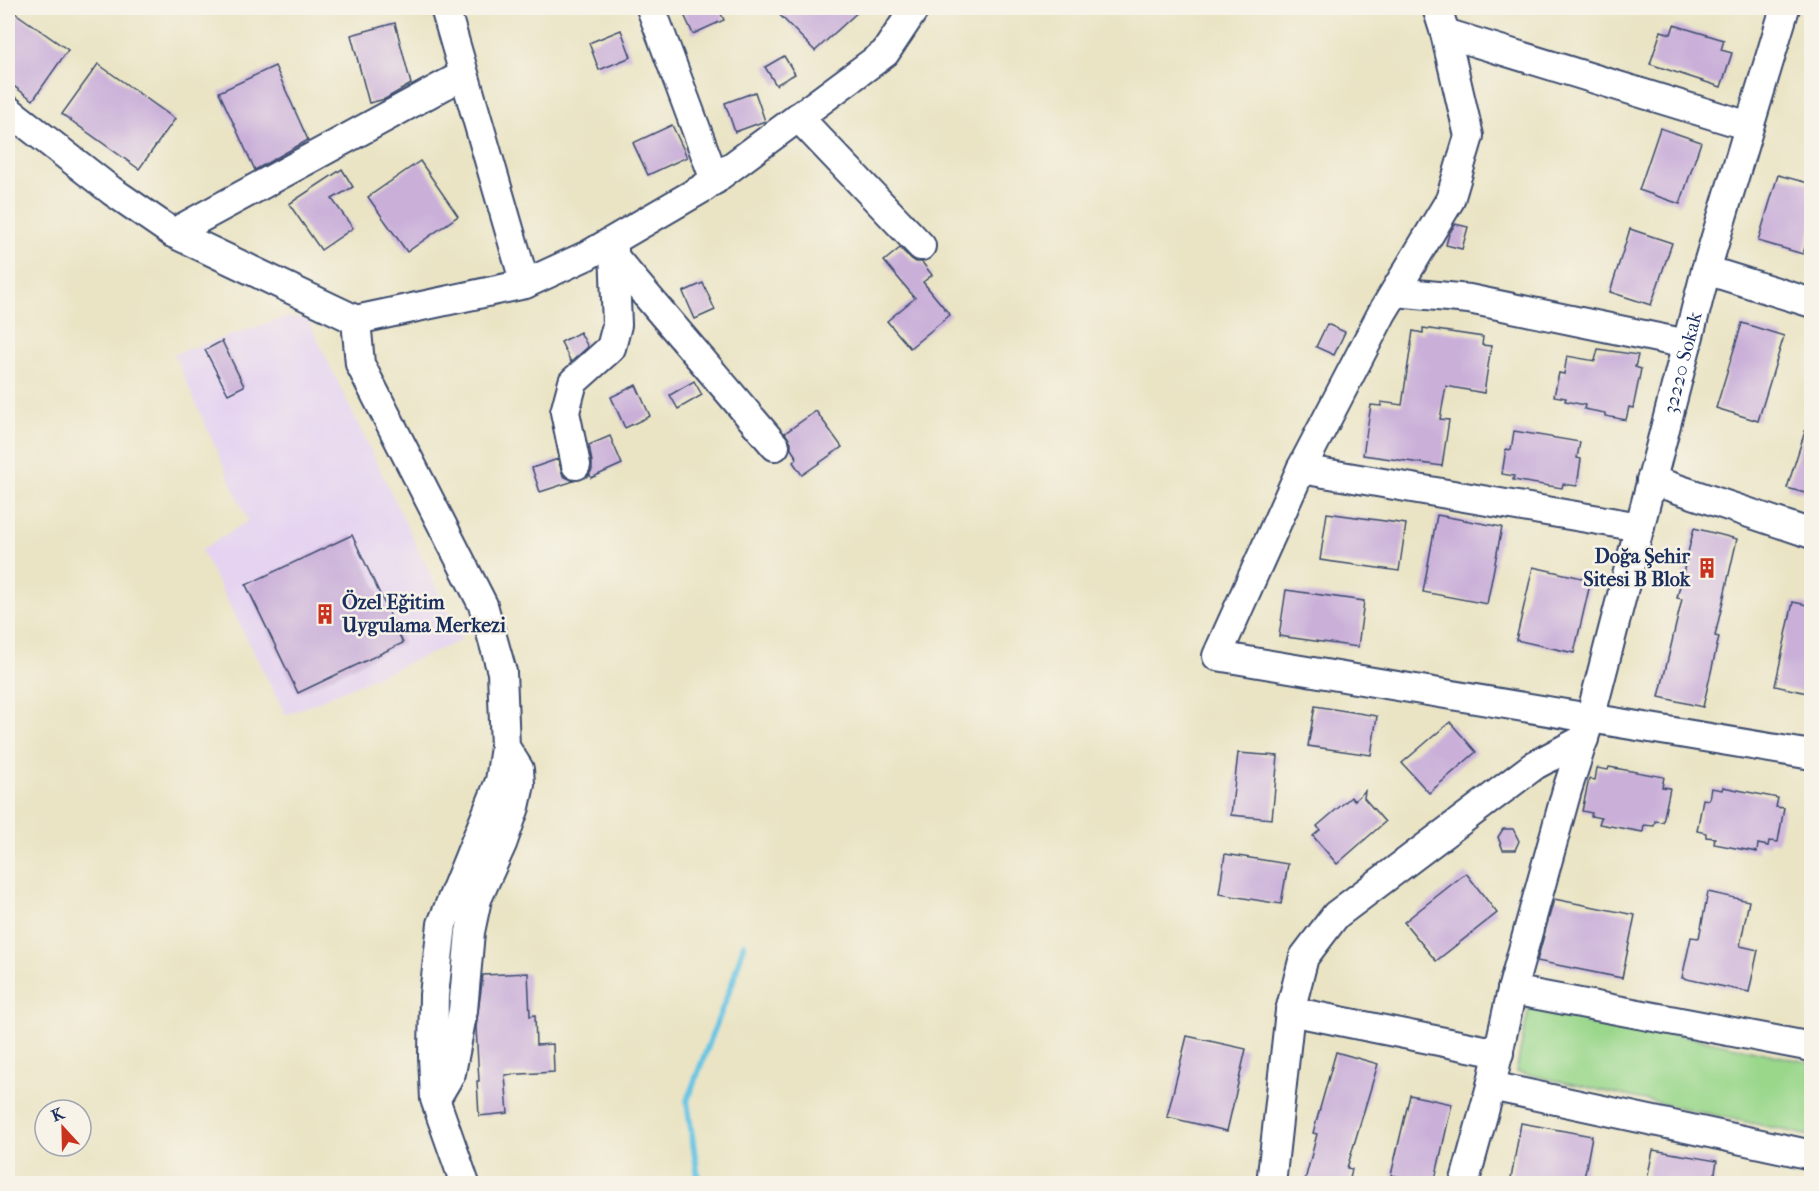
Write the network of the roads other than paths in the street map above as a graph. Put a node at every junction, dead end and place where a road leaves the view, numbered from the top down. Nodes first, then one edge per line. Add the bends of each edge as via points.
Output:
1 (445, 8) edge
2 (651, 8) edge
3 (915, 8) edge
4 (1785, 8) edge
5 (1441, 20) edge
6 (463, 75) junction
7 (8, 110) edge
8 (798, 117) junction
9 (1749, 126) junction
10 (715, 180) junction
11 (173, 233) junction
12 (921, 246) dead end
13 (614, 248) junction
14 (1706, 270) junction
15 (525, 284) junction
16 (1396, 292) junction
17 (1812, 303) edge
18 (356, 320) junction
19 (1687, 344) junction
20 (775, 446) dead end
21 (576, 465) dead end
22 (1301, 469) junction
23 (1651, 480) junction
24 (1640, 527) junction
25 (1812, 534) edge
26 (1587, 729) junction
27 (1812, 755) edge
28 (1512, 990) junction
29 (1290, 1011) junction
30 (1812, 1047) edge
31 (1498, 1053) junction
32 (1491, 1086) junction
33 (1812, 1155) edge
34 (465, 1184) edge
35 (1271, 1184) edge
36 (1464, 1184) edge

1 - 6 street
2 - 10 street
3 - 8 street via 885,53
4 - 9 street, 32220 Sokak
5 - 9 street
5 - 16 street via 1469,136 1450,200
6 - 11 street
6 - 15 street
7 - 11 street
8 - 10 street
8 - 12 street
9 - 14 street, 32220 Sokak
10 - 13 street
11 - 18 street
13 - 15 street via 588,255
13 - 20 street
13 - 21 street via 617,325 611,348 573,382 566,412
14 - 17 street
14 - 19 street, 32220 Sokak
15 - 18 street
16 - 19 street via 1469,299
16 - 22 street
18 - 34 street via 360,364 483,604 502,672 505,747 500,782 442,924 434,995 435,1099
19 - 23 street, 32220 Sokak
22 - 24 street
22 - 26 street via 1217,657
23 - 24 street, 32220 Sokak
23 - 25 street
24 - 26 street, 32220 Sokak
26 - 27 street
26 - 28 street, 32220 Sokak
26 - 29 street via 1336,915 1304,957
28 - 30 street
28 - 31 street, 32220 Sokak
29 - 31 street
29 - 35 street
31 - 32 street, 32220 Sokak
32 - 33 street
32 - 36 street, 32220 Sokak

